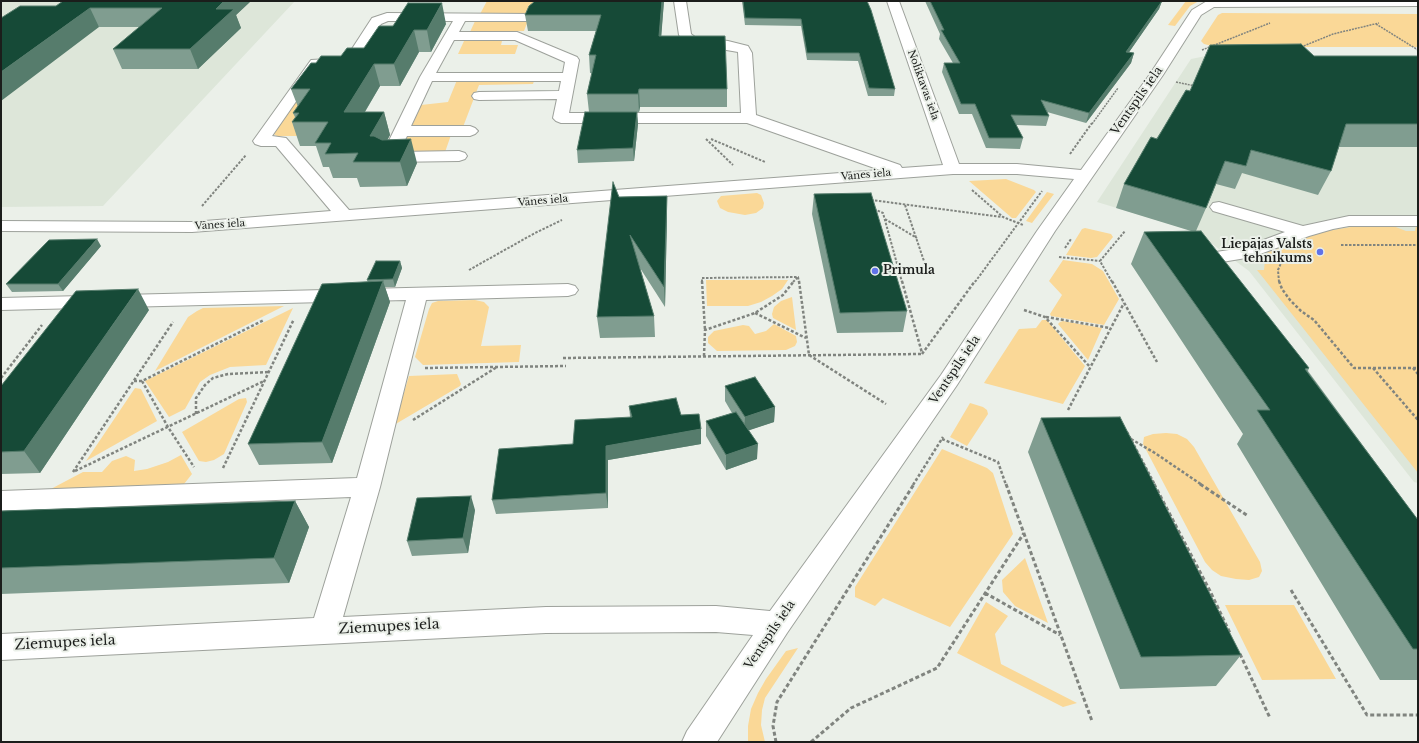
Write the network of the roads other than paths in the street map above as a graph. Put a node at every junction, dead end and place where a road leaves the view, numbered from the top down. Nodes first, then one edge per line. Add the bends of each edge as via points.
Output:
1 (680, 1) edge
2 (893, 1) edge
3 (1213, 2) edge
4 (1418, 2) edge
5 (461, 17) junction
6 (529, 17) edge
7 (450, 36) junction
8 (569, 76) junction
9 (427, 77) junction
10 (565, 95) junction
11 (479, 96) dead end
12 (749, 118) junction
13 (401, 131) junction
14 (470, 131) dead end
15 (459, 156) dead end
16 (953, 169) junction
17 (901, 172) junction
18 (1085, 175) junction
19 (1219, 207) dead end
20 (345, 216) junction
21 (1418, 221) edge
22 (1, 226) edge
23 (1304, 232) junction
24 (1210, 258) edge
25 (568, 290) dead end
26 (417, 295) junction
27 (1, 304) edge
28 (367, 487) junction
29 (1, 501) edge
30 (777, 624) junction
31 (325, 630) junction
32 (1, 647) edge
33 (698, 742) edge

1 - 12 street via 685,35 691,40 743,49
2 - 16 street, Noliktavas iela
3 - 4 street
3 - 18 street, Ventspils iela via 1196,13
5 - 6 street
5 - 7 street
5 - 20 street via 387,17 376,21 350,62 316,63 261,141 280,141
7 - 8 street via 517,36 572,60
7 - 9 street
8 - 9 street
8 - 10 street
9 - 13 street
10 - 11 street
10 - 12 street via 561,118
12 - 17 street
13 - 14 street
13 - 15 street via 389,157
16 - 17 street, Vānes iela
16 - 18 street, Vānes iela via 1017,169
17 - 20 street, Vānes iela
18 - 30 street, Ventspils iela via 949,380
19 - 23 street
20 - 22 street, Vānes iela via 183,227
21 - 23 street via 1348,222
23 - 24 street via 1244,253
25 - 26 street
26 - 27 street
26 - 28 street
28 - 29 street
28 - 31 street
30 - 31 street, Ziemupes iela via 716,619 554,620
30 - 33 street, Ventspils iela
31 - 32 street, Ziemupes iela

